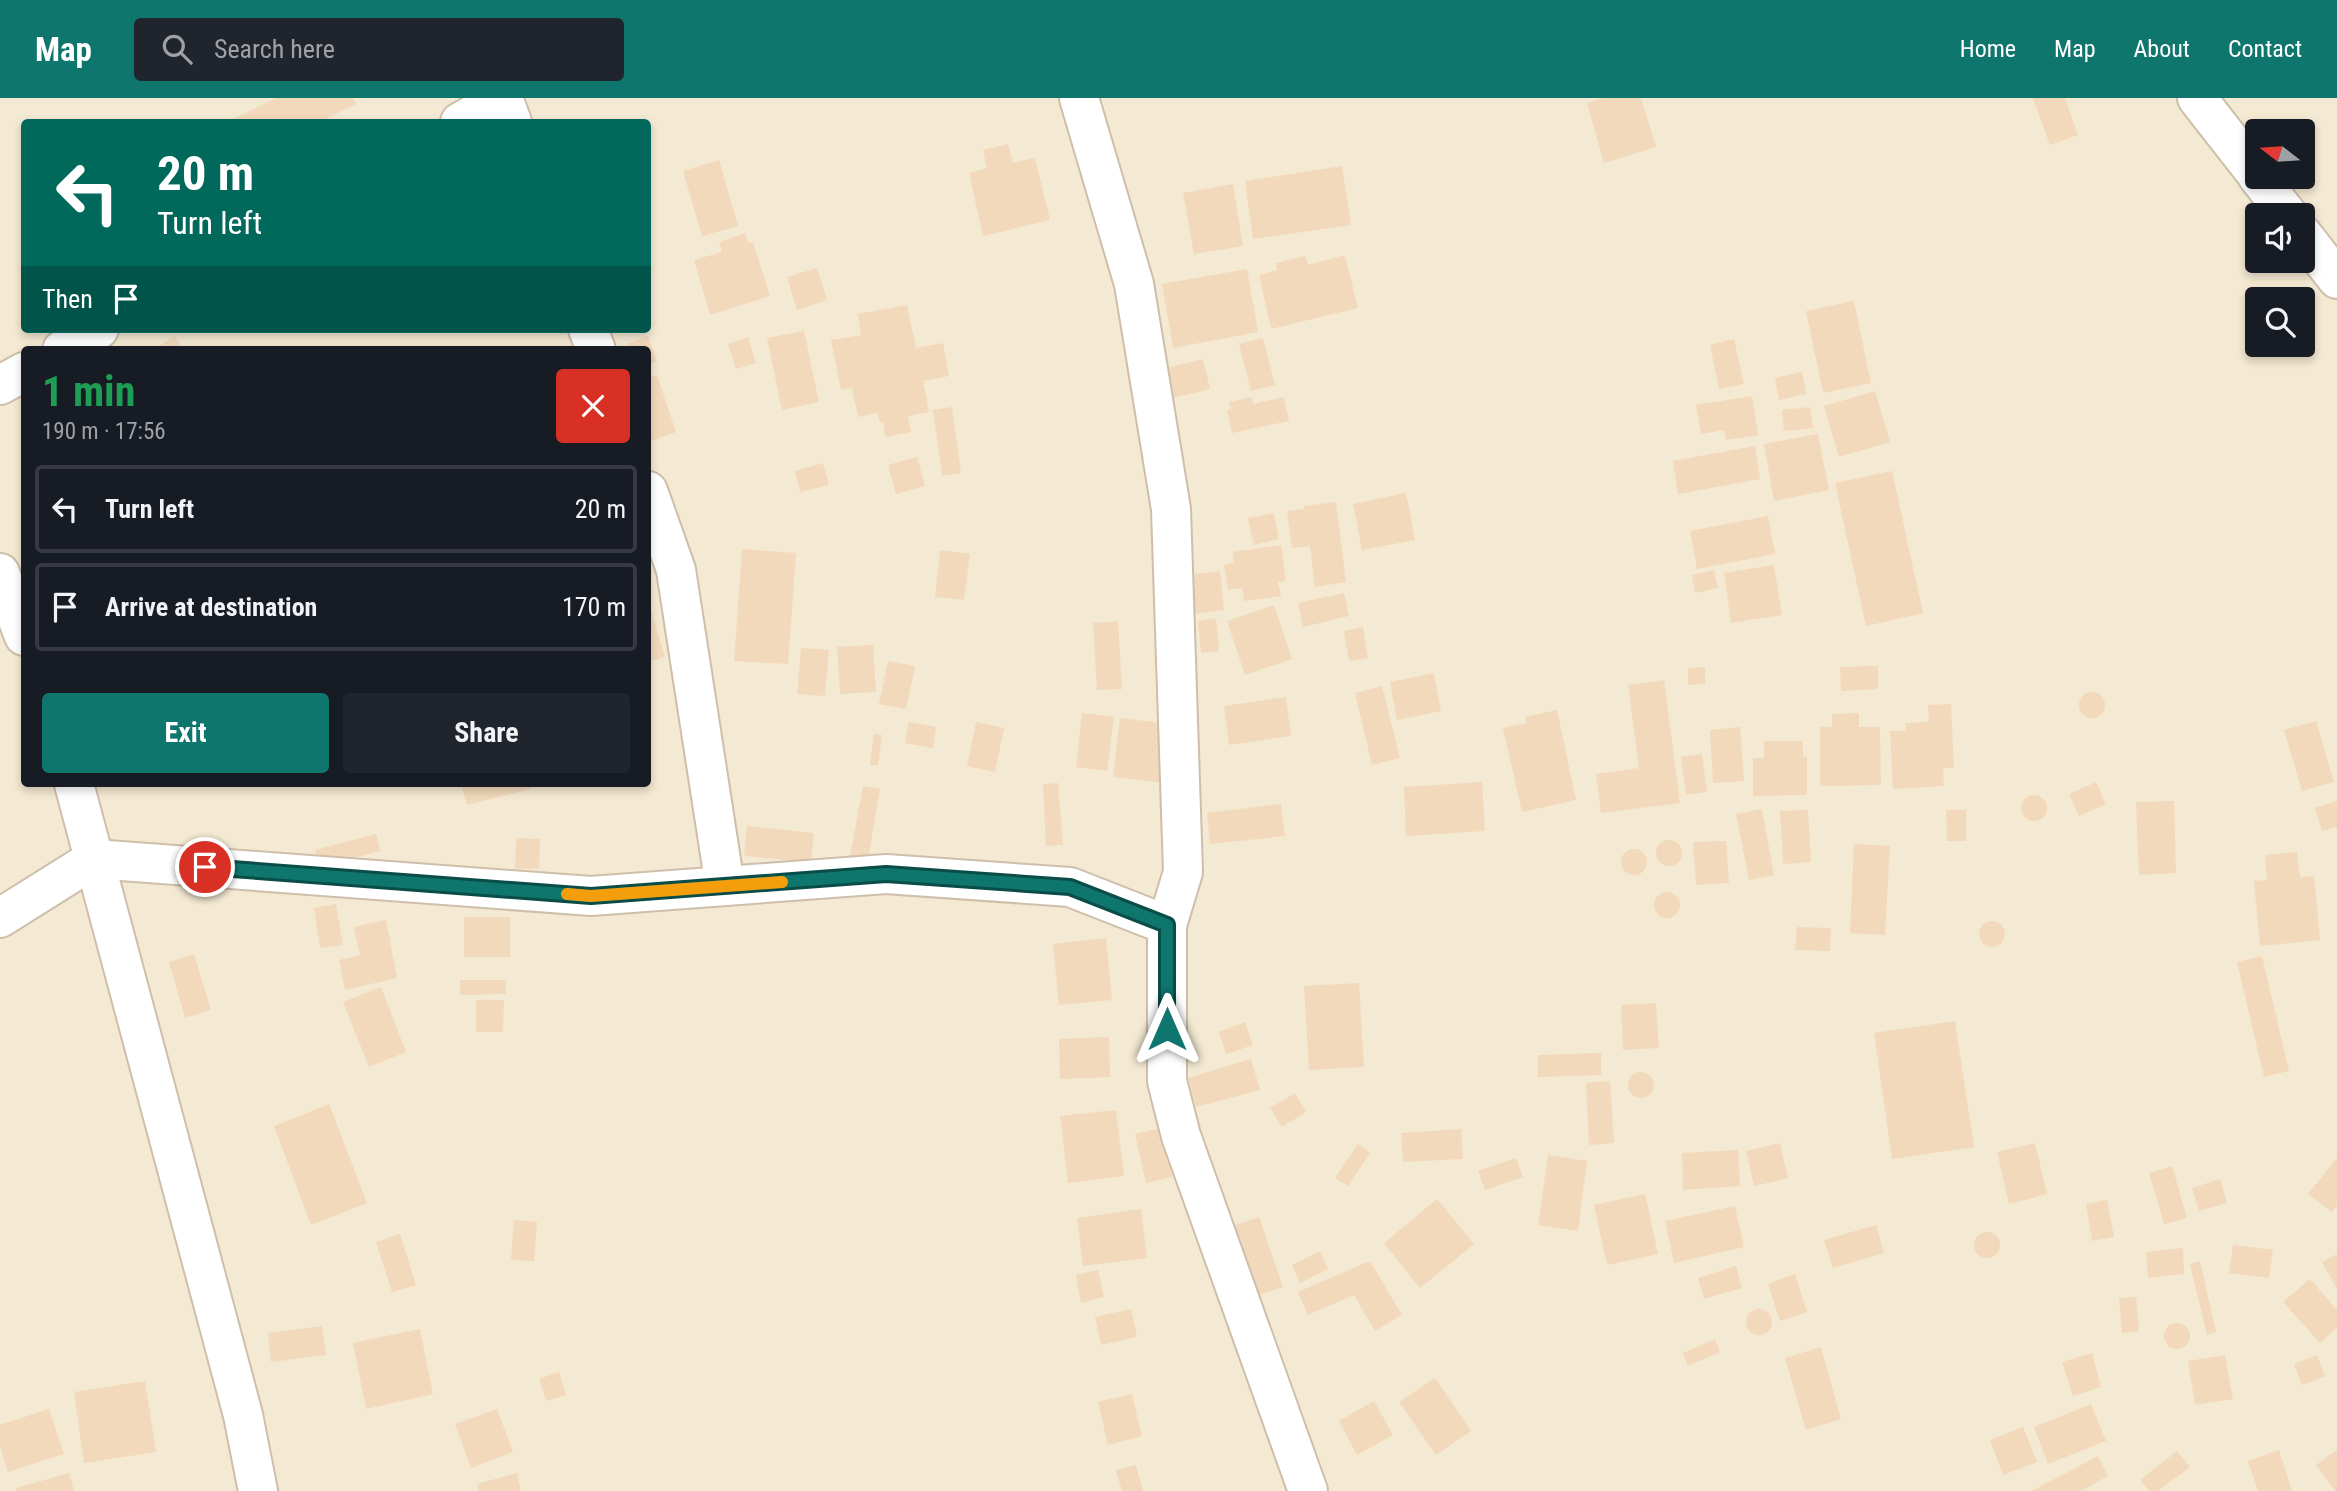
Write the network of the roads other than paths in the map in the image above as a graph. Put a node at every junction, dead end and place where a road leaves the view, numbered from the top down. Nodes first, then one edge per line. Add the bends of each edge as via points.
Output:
1 (1079, 98) edge
2 (2197, 98) edge
3 (465, 119) edge
4 (511, 119) edge
5 (2245, 159) edge
6 (2268, 189) edge
7 (2279, 203) edge
8 (2315, 251) edge
9 (2337, 279) edge
10 (92, 333) edge
11 (69, 346) edge
12 (21, 374) edge
13 (0, 386) edge
14 (651, 499) edge
15 (0, 573) edge
16 (21, 628) edge
17 (75, 787) edge
18 (94, 859) junction
19 (725, 886) junction
20 (0, 918) edge
21 (1167, 925) junction
22 (258, 1491) edge
23 (1308, 1491) edge

1 - 21 street via 1134,284 1171,509 1183,872
2 - 5 street
3 - 4 street via 503,98
6 - 7 street
8 - 9 street
10 - 11 street
12 - 13 street
14 - 19 street via 676,570
15 - 16 street
17 - 18 street
18 - 19 street via 591,896
18 - 20 street
18 - 22 street via 243,1415
19 - 21 street via 886,874 1070,887
21 - 23 street via 1167,1081 1181,1136

